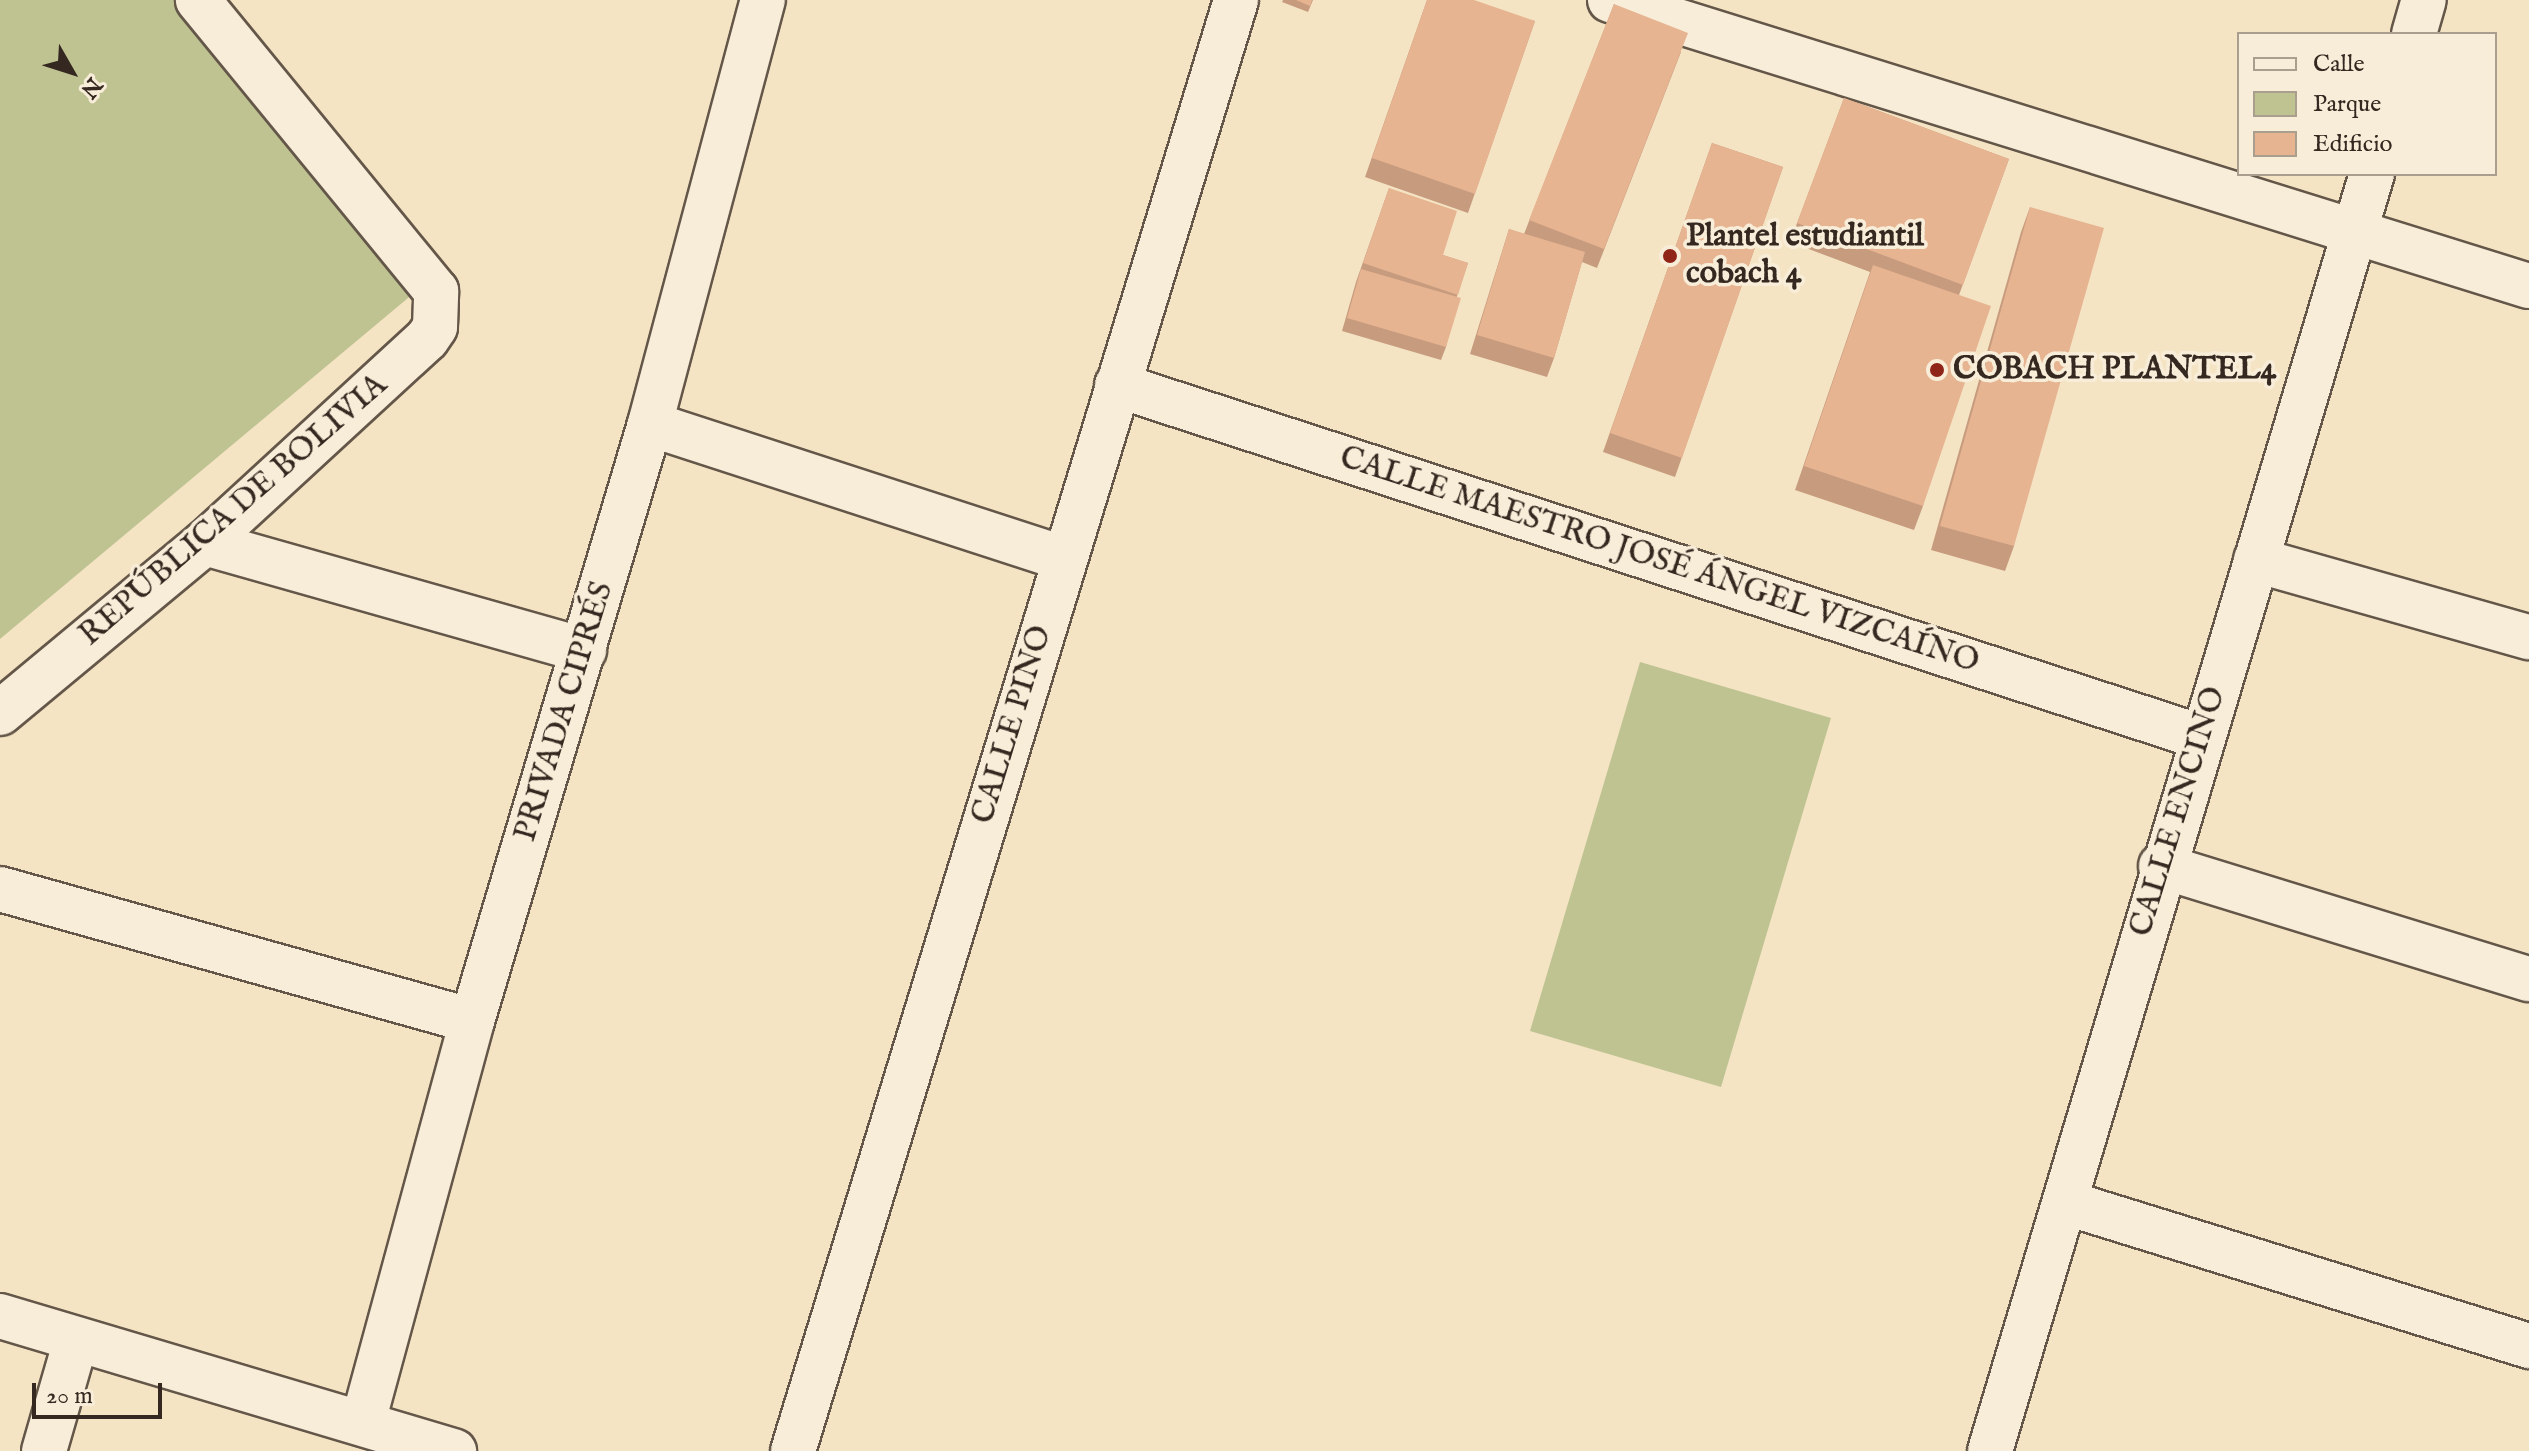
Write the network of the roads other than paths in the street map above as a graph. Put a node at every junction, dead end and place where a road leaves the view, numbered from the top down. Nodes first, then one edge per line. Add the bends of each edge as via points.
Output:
1 (198, 0) edge
2 (1236, 0) edge
3 (1610, 0) edge
4 (2424, 0) edge
5 (758, 3) edge
6 (2415, 32) edge
7 (2371, 176) edge
8 (2354, 234) junction
9 (2529, 286) edge
10 (1117, 385) junction
11 (650, 424) junction
12 (205, 543) junction
13 (1063, 558) junction
14 (2256, 560) junction
15 (2529, 637) edge
16 (584, 650) junction
17 (0, 713) edge
18 (2201, 737) junction
19 (2161, 866) junction
20 (0, 889) edge
21 (2529, 979) edge
22 (472, 1021) junction
23 (2067, 1203) junction
24 (0, 1316) edge
25 (76, 1340) junction
26 (2529, 1346) edge
27 (363, 1422) junction
28 (44, 1451) edge
29 (454, 1451) edge
30 (793, 1451) edge
31 (1990, 1451) edge

1 - 12 street, REPÚBLICA DE BOLIVIA via 436,291 438,312 427,339
2 - 10 street, CALLE PINO
3 - 8 street
4 - 6 street
5 - 11 street, PRIVADA CIPRÉS
7 - 8 street, CALLE ENCINO
8 - 9 street
8 - 14 street, CALLE ENCINO
10 - 13 street, CALLE PINO
10 - 18 street, CALLE MAESTRO JOSÉ ÁNGEL VIZCAÍNO
11 - 13 street
11 - 16 street, PRIVADA CIPRÉS
12 - 16 street
12 - 17 street, REPÚBLICA DE BOLIVIA
13 - 30 street, CALLE PINO
14 - 15 street
14 - 18 street, CALLE ENCINO
16 - 22 street, PRIVADA CIPRÉS
18 - 19 street, CALLE ENCINO
19 - 21 street
19 - 23 street, CALLE ENCINO
20 - 22 street
22 - 27 street, PRIVADA CIPRÉS
23 - 26 street
23 - 31 street, CALLE ENCINO
24 - 25 street
25 - 27 street
25 - 28 street
27 - 29 street

